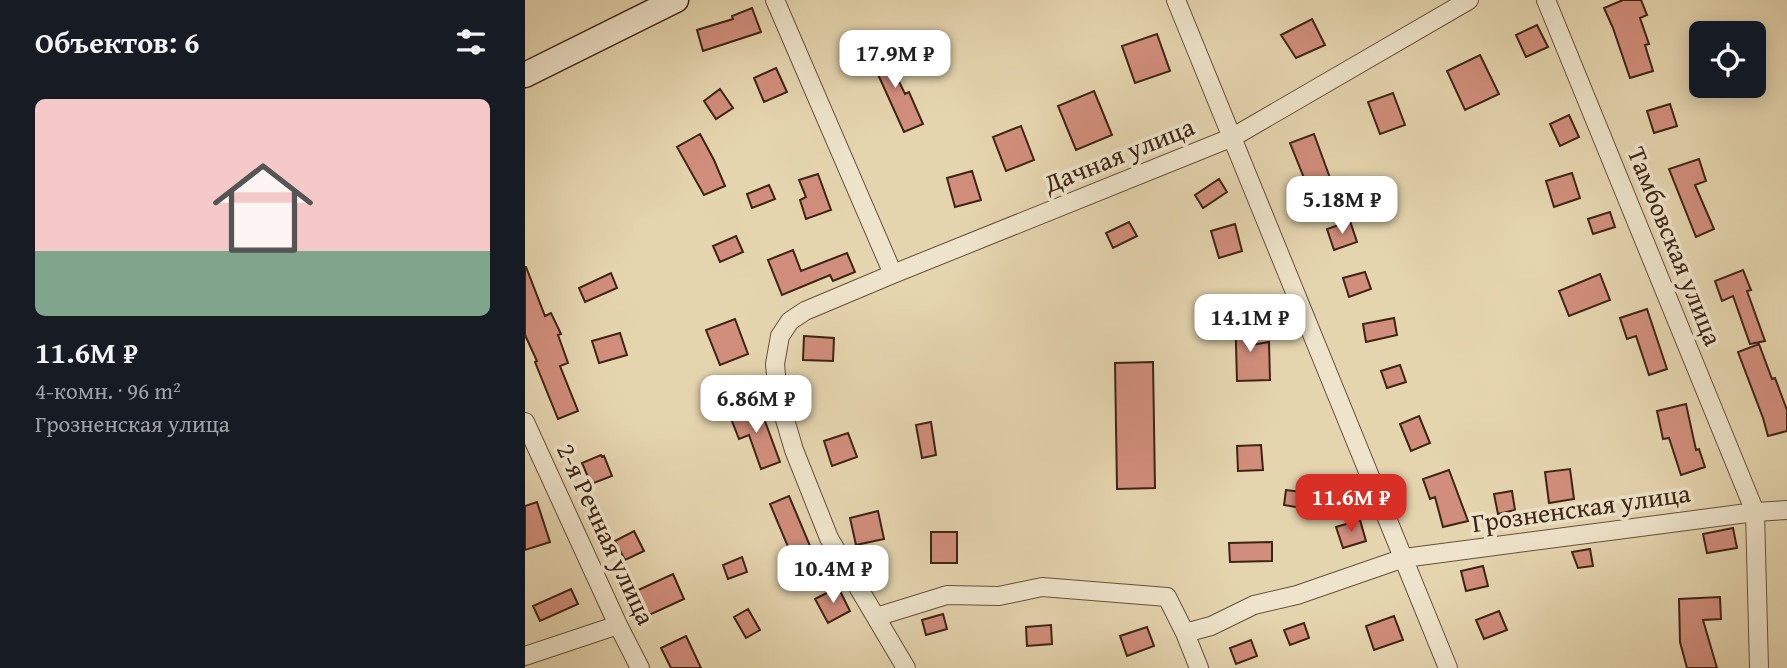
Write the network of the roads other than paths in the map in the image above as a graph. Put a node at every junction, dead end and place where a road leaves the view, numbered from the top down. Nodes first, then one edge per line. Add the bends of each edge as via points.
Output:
1 (676, 0) edge
2 (775, 0) edge
3 (1177, 0) edge
4 (1469, 0) edge
5 (1546, 0) edge
6 (525, 75) edge
7 (1233, 137) junction
8 (893, 274) junction
9 (525, 422) edge
10 (1787, 510) edge
11 (1755, 512) junction
12 (1404, 558) junction
13 (876, 617) junction
14 (618, 625) junction
15 (1185, 633) junction
16 (525, 656) edge
17 (640, 668) edge
18 (906, 668) edge
19 (1199, 668) edge
20 (1448, 668) edge
21 (1759, 668) edge

1 - 6 street
2 - 8 street
3 - 7 street
4 - 7 street, Дачная улица
5 - 11 street, Тамбовская улица
7 - 8 street, Дачная улица
7 - 12 street
8 - 13 street, Дачная улица via 790,321 780,336 775,363 778,396 794,450 829,538
9 - 14 street, 2-я Речная улица
10 - 11 street, Грозненская улица
11 - 12 street, Грозненская улица
11 - 21 street
12 - 15 street, Грозненская улица via 1254,605
12 - 20 street
13 - 15 street via 947,595 999,596 1042,587 1167,597
13 - 18 street
14 - 16 street
14 - 17 street, 2-я Речная улица
15 - 19 street

